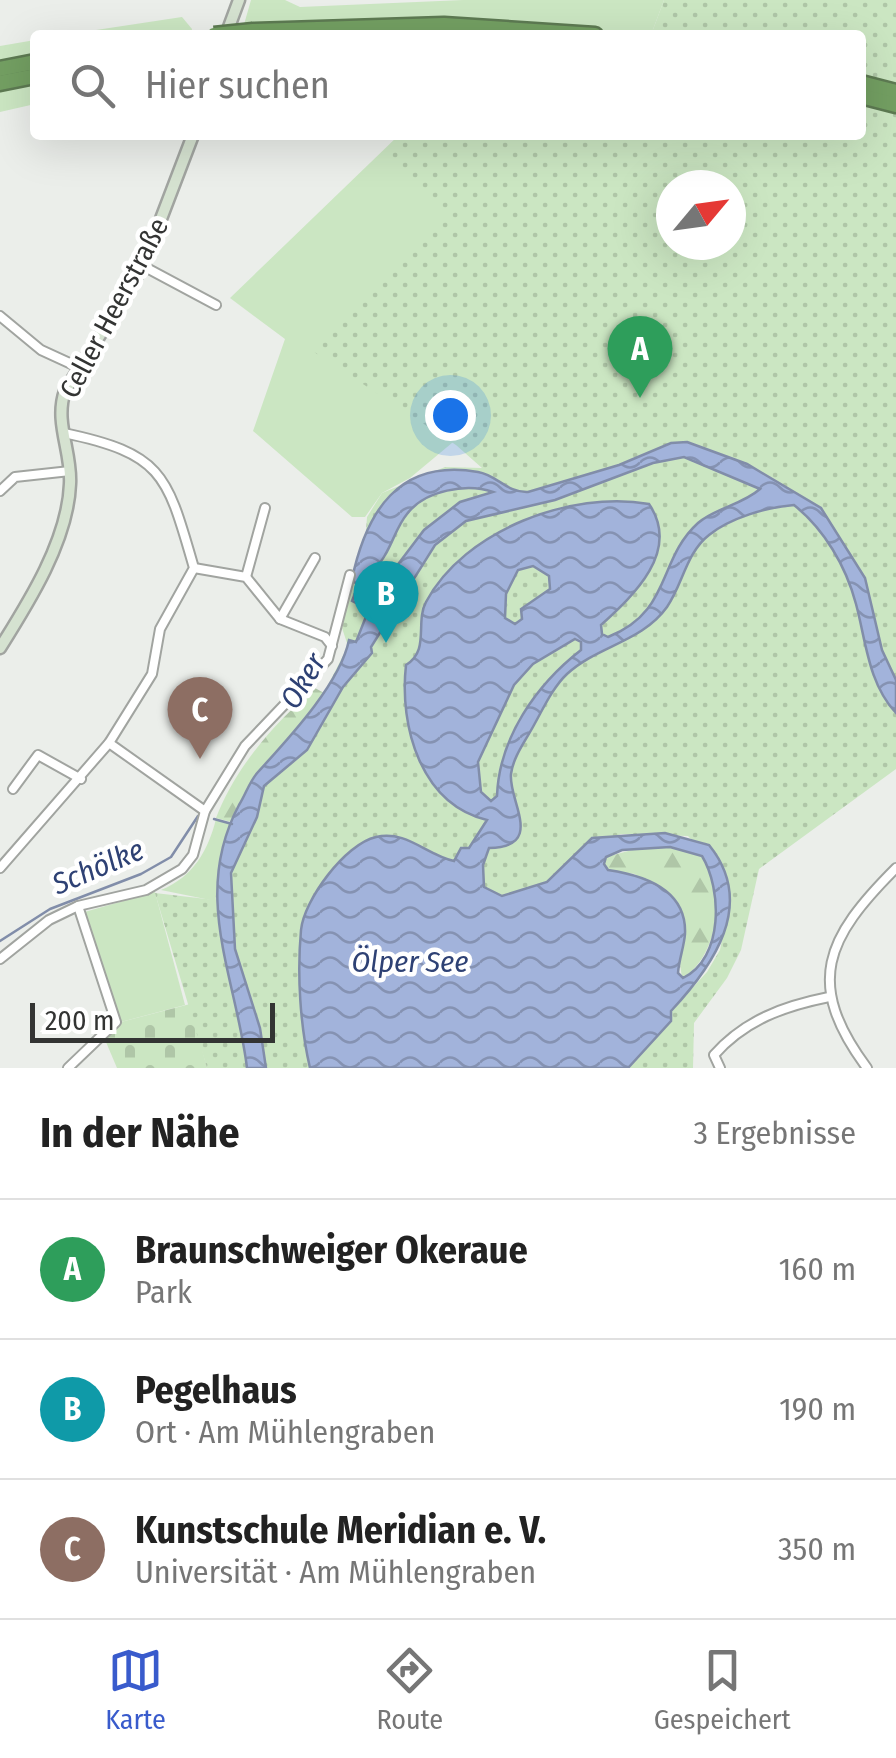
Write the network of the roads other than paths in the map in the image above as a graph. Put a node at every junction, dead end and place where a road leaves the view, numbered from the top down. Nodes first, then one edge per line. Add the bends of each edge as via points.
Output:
1 (239, 0) edge
2 (228, 30) edge
3 (301, 30) edge
4 (527, 30) edge
5 (30, 63) edge
6 (0, 69) edge
7 (30, 77) edge
8 (0, 83) edge
9 (866, 84) edge
10 (896, 92) edge
11 (866, 97) edge
12 (896, 106) edge
13 (191, 140) edge
14 (143, 266) junction
15 (216, 305) dead end
16 (0, 316) edge
17 (78, 368) junction
18 (64, 434) junction
19 (70, 472) junction
20 (0, 491) edge
21 (266, 508) dead end
22 (315, 558) dead end
23 (194, 568) junction
24 (350, 575) dead end
25 (246, 577) junction
26 (280, 619) junction
27 (332, 646) junction
28 (0, 648) edge
29 (109, 743) junction
30 (81, 779) junction
31 (13, 789) dead end
32 (205, 811) junction
33 (0, 868) edge
34 (896, 868) edge
35 (78, 906) junction
36 (0, 958) edge
37 (829, 997) junction
38 (68, 1068) edge
39 (720, 1068) edge
40 (867, 1068) edge

1 - 2 main road
3 - 4 highway, bridge via 444,24
5 - 6 highway
7 - 8 highway
9 - 10 highway
11 - 12 highway
13 - 14 main road, Celler Heerstraße
14 - 15 street
14 - 17 main road, Celler Heerstraße
16 - 17 street via 40,350
17 - 18 main road, Celler Heerstraße via 61,402
18 - 19 main road, Celler Heerstraße
18 - 23 street via 122,447 152,466 177,508
19 - 20 street via 16,477
19 - 28 main road, Celler Heerstraße via 58,532
21 - 25 street
22 - 26 street
23 - 25 street
23 - 29 street via 160,629 152,674
24 - 27 street
25 - 26 street
26 - 27 street
27 - 32 street via 323,667 255,734
29 - 30 street
29 - 32 street
30 - 31 street via 38,755
30 - 33 street
32 - 35 street via 193,855 171,877
34 - 37 street via 842,934 830,962
35 - 36 street
35 - 38 street via 116,1022
37 - 39 street via 794,1004 737,1033 714,1056
37 - 40 street

